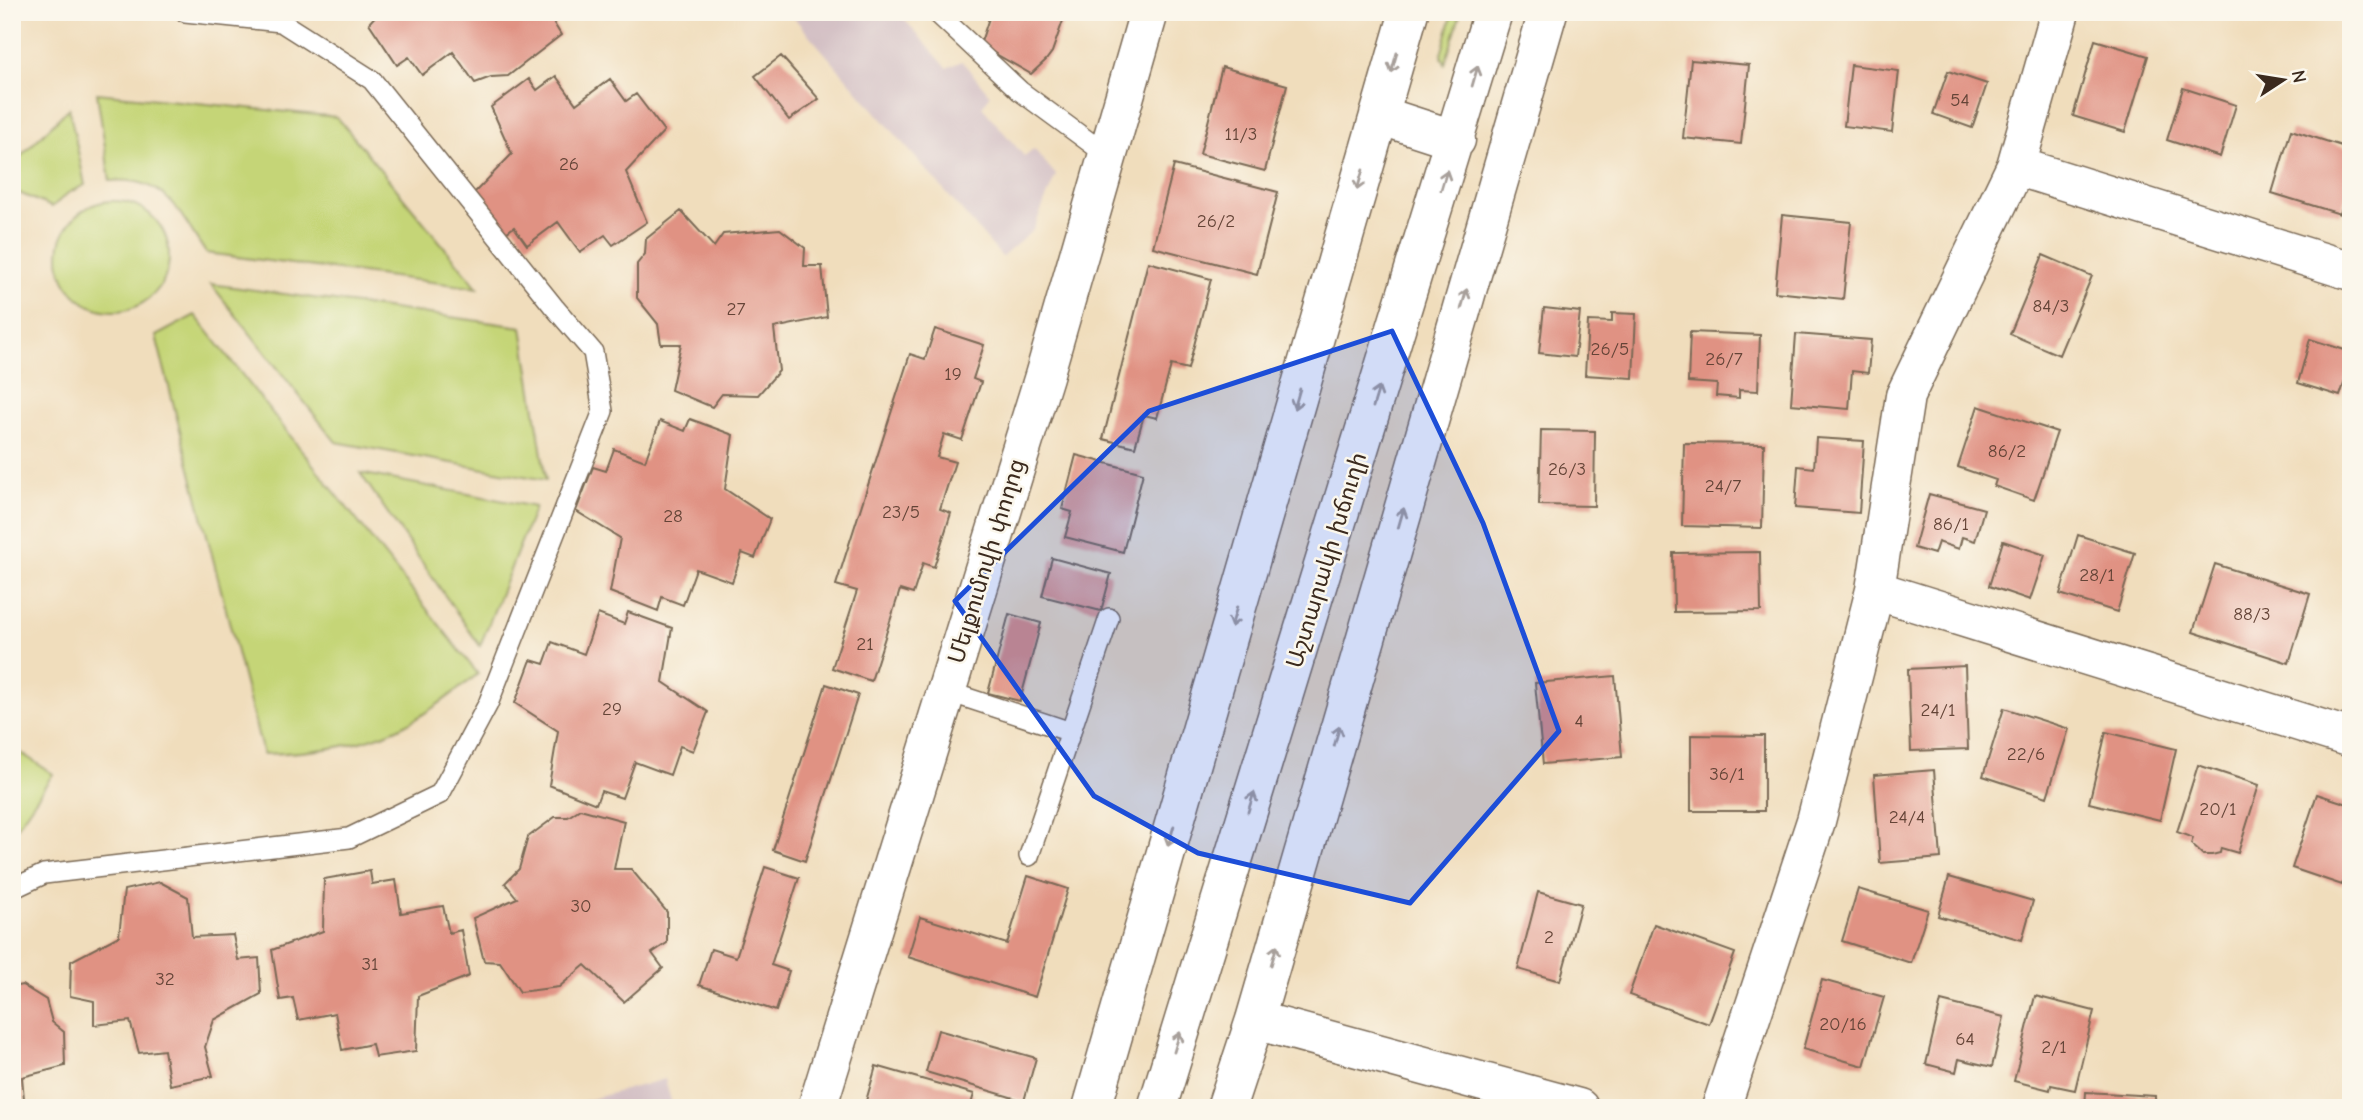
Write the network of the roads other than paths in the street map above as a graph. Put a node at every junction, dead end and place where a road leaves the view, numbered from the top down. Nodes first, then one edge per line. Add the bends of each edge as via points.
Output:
1 (185, 12) edge
2 (936, 12) edge
3 (1149, 12) edge
4 (1409, 12) edge
5 (1493, 12) edge
6 (1548, 12) edge
7 (2060, 12) edge
8 (1379, 115) junction
9 (1456, 140) junction
10 (1107, 155) junction
11 (2016, 166) junction
12 (2351, 271) edge
13 (1875, 590) junction
14 (1109, 618) dead end
15 (946, 691) junction
16 (1070, 732) junction
17 (2351, 738) edge
18 (1029, 856) dead end
19 (12, 889) edge
20 (1255, 1020) junction
21 (817, 1108) edge
22 (1092, 1108) edge
23 (1157, 1108) edge
24 (1226, 1108) edge
25 (1579, 1108) edge
26 (1721, 1108) edge

1 - 19 lane via 281,22 372,80 593,352 603,411 488,704 440,794 349,838 44,874
2 - 10 lane via 1020,91
3 - 10 street, Մելքումովի փողոց
4 -> 8 street
9 -> 5 street, Աշտարակի խճուղի
20 -> 6 street
7 - 11 street
8 - 9 street
8 -> 22 street
23 -> 9 street, Աշտարակի խճուղի
10 - 15 street, Մելքումովի փողոց via 1059,328
11 - 12 street
11 - 13 street via 1905,396
13 - 17 street
13 - 26 street via 1816,821
14 - 16 lane
15 - 16 lane
15 - 21 street, Մելքումովի փողոց
16 - 18 lane
20 - 24 street
20 - 25 street

